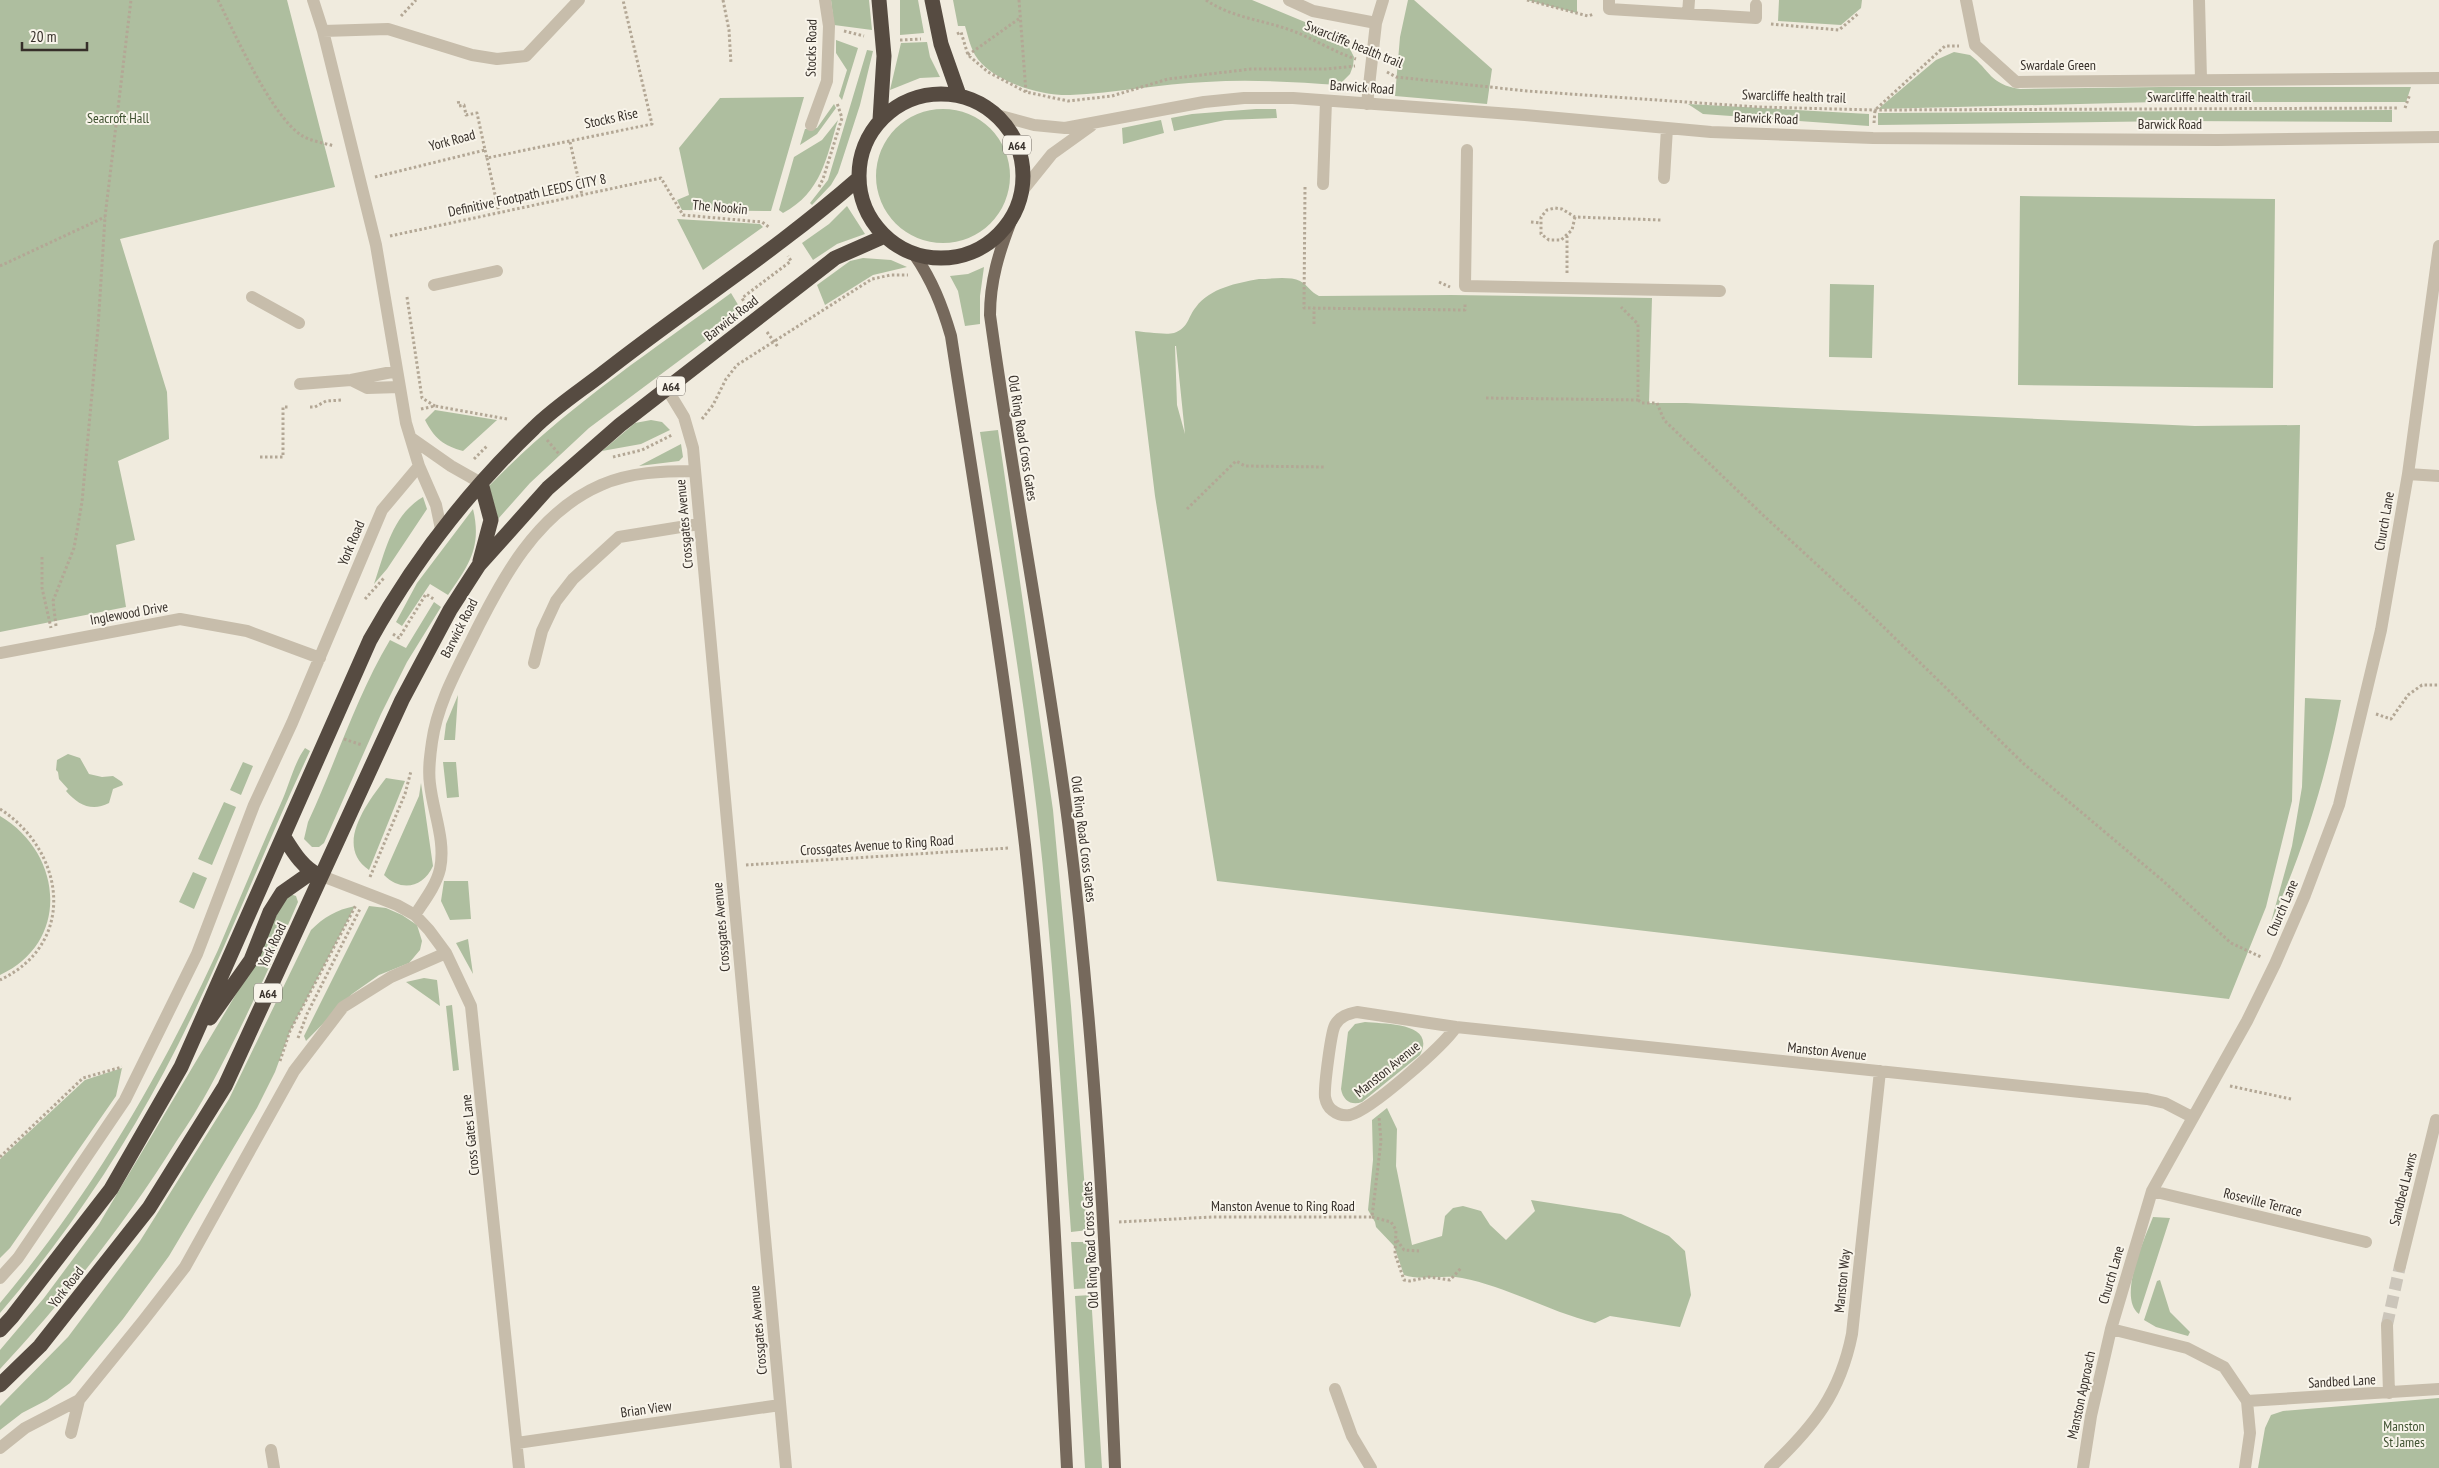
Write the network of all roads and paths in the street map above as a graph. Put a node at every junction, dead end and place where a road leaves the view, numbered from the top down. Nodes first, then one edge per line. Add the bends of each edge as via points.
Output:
1 (131, 0) edge
2 (218, 0) edge
3 (313, 0) edge
4 (579, 0) edge
5 (623, 0) edge
6 (723, 0) edge
7 (825, 0) edge
8 (879, 0) edge
9 (932, 0) edge
10 (1019, 0) edge
11 (1206, 0) edge
12 (1289, 0) edge
13 (1383, 0) edge
14 (1527, 0) edge
15 (1689, 0) edge
16 (1966, 0) edge
17 (2199, 0) edge
18 (1608, 5) edge
19 (1756, 5) dead end
20 (1859, 13) dead end
21 (1688, 14) junction
22 (1020, 18) junction
23 (1756, 18) junction
24 (1376, 23) junction
25 (828, 26) junction
26 (323, 31) junction
27 (940, 39) junction
28 (883, 41) junction
29 (1975, 45) junction
30 (968, 54) junction
31 (731, 64) dead end
32 (1370, 64) junction
33 (2439, 78) edge
34 (2201, 79) junction
35 (827, 81) junction
36 (1026, 92) junction
37 (959, 95) junction
38 (458, 99) dead end
39 (1326, 101) junction
40 (1367, 104) junction
41 (2398, 108) dead end
42 (1875, 110) junction
43 (997, 115) junction
44 (880, 120) junction
45 (1095, 123) junction
46 (811, 125) dead end
47 (1666, 128) junction
48 (2439, 137) edge
49 (570, 142) junction
50 (485, 150) junction
51 (1467, 150) dead end
52 (353, 152) junction
53 (487, 158) junction
54 (1664, 178) dead end
55 (858, 179) junction
56 (360, 180) junction
57 (1305, 184) dead end
58 (1323, 184) dead end
59 (1023, 190) junction
60 (815, 193) dead end
61 (582, 195) junction
62 (673, 199) joint
63 (499, 213) junction
64 (105, 217) junction
65 (1575, 217) junction
66 (1661, 220) dead end
67 (1011, 221) junction
68 (1531, 222) dead end
69 (1541, 223) junction
70 (777, 226) dead end
71 (885, 236) junction
72 (1567, 236) junction
73 (375, 239) junction
74 (2439, 246) edge
75 (914, 254) junction
76 (0, 266) edge
77 (497, 271) dead end
78 (912, 276) dead end
79 (1439, 282) dead end
80 (434, 285) dead end
81 (1465, 286) junction
82 (1566, 289) junction
83 (1604, 290) junction
84 (1720, 291) dead end
85 (252, 297) dead end
86 (407, 297) dead end
87 (1314, 308) junction
88 (299, 323) dead end
89 (1314, 324) dead end
90 (774, 341) junction
91 (778, 347) dead end
92 (397, 371) junction
93 (351, 380) junction
94 (300, 384) dead end
95 (400, 387) junction
96 (667, 389) junction
97 (1486, 398) dead end
98 (342, 400) dead end
99 (1638, 400) junction
100 (435, 406) junction
101 (289, 407) dead end
102 (310, 407) dead end
103 (416, 410) dead end
104 (507, 419) dead end
105 (535, 426) junction
106 (688, 426) junction
107 (411, 438) junction
108 (260, 457) dead end
109 (607, 457) dead end
110 (419, 466) junction
111 (1324, 467) dead end
112 (571, 468) junction
113 (694, 471) junction
114 (2408, 474) junction
115 (2439, 476) edge
116 (480, 483) junction
117 (1187, 509) dead end
118 (699, 524) junction
119 (441, 529) junction
120 (42, 557) dead end
121 (480, 565) junction
122 (53, 601) junction
123 (450, 610) junction
124 (47, 611) junction
125 (378, 625) junction
126 (56, 642) junction
127 (0, 653) edge
128 (320, 658) junction
129 (534, 663) dead end
130 (2439, 685) edge
131 (2362, 710) junction
132 (329, 734) junction
133 (379, 751) junction
134 (412, 764) dead end
135 (0, 809) edge
136 (284, 838) junction
137 (1025, 846) junction
138 (731, 867) junction
139 (317, 874) junction
140 (364, 894) junction
141 (415, 915) junction
142 (446, 953) junction
143 (2275, 964) junction
144 (0, 980) edge
145 (1456, 1027) junction
146 (298, 1041) dead end
147 (190, 1045) junction
148 (278, 1066) dead end
149 (141, 1067) junction
150 (1880, 1071) junction
151 (2230, 1086) dead end
152 (1377, 1099) junction
153 (2291, 1099) dead end
154 (2192, 1117) junction
155 (2436, 1120) dead end
156 (0, 1157) edge
157 (2152, 1191) junction
158 (1372, 1217) junction
159 (1105, 1223) junction
160 (1396, 1239) junction
161 (2366, 1242) dead end
162 (1418, 1251) dead end
163 (2400, 1266) tunnel mouth
164 (1462, 1267) dead end
165 (0, 1278) edge
166 (2387, 1325) tunnel mouth
167 (2111, 1329) junction
168 (0, 1330) edge
169 (0, 1385) edge
170 (2439, 1388) edge
171 (1335, 1389) dead end
172 (2389, 1393) junction
173 (79, 1400) junction
174 (2247, 1401) junction
175 (780, 1405) junction
176 (71, 1433) dead end
177 (517, 1443) junction
178 (0, 1448) edge
179 (271, 1450) dead end
180 (274, 1468) edge
181 (519, 1468) edge
182 (786, 1468) edge
183 (1067, 1468) edge
184 (1115, 1468) edge
185 (1371, 1468) edge
186 (1770, 1468) edge
187 (2082, 1468) edge
188 (2245, 1468) edge

1 - 64 path
2 - 52 path via 278,110 301,135
3 - 26 street
4 - 26 street via 526,56 497,59 388,29
5 - 49 path, Stocks Rise via 652,124
6 - 31 path
7 - 25 street, Stocks Road
8 - 28 highway, A64
9 - 27 highway
10 - 22 path
11 - 32 path, Swarcliffe health trail via 1214,6 1290,30
12 - 24 street via 1313,11
13 - 24 street
14 - 18 path via 1588,16
15 - 21 street
16 - 29 street
17 - 34 street
18 - 21 street
19 - 23 street
20 - 23 path via 1840,30 1769,24
21 - 23 street
22 - 30 path
22 - 36 path
24 - 32 street
25 - 28 path
25 - 35 street, Stocks Road
26 - 52 street
27 - 28 path
27 - 30 path via 961,32
27 - 37 highway
28 - 44 highway, A64
29 - 34 street, Swardale Green via 2016,82
29 - 42 path via 1945,46
30 - 36 path via 988,72
32 - 36 path via 1327,69 1251,69 1168,79 1112,96 1068,101
32 - 40 street
32 - 42 path, Swarcliffe health trail via 1396,76 1527,90 1758,107
33 - 34 street, Swardale Green
35 - 46 street, Stocks Road
35 - 60 path via 842,118 823,179
37 - 43 highway, A64 via 980,103
37 - 44 highway, A64 via 933,94 907,101
38 - 50 path, York Road via 459,106 464,105 466,115 477,112
39 - 40 street, Barwick Road
39 - 45 street, Barwick Road via 1244,98 1204,102
39 - 58 street
40 - 47 street, Barwick Road
41 - 42 path, Swarcliffe health trail
43 - 45 street, Barwick Road via 1034,125 1065,128
43 - 59 highway, A64 via 1014,136 1023,162
44 - 55 highway, A64 via 862,152
45 - 59 street, Barwick Road via 1052,154
47 - 48 street, Barwick Road via 1873,138 2218,140
47 - 54 street
49 - 53 path, Stocks Rise
49 - 61 path
50 - 53 path
50 - 56 path, York Road
51 - 81 street
52 - 56 street
53 - 63 path
55 - 71 highway, A64 via 862,200 871,220
55 - 105 highway via 765,256 662,326
56 - 73 street
57 - 87 path via 1304,308
59 - 67 highway, A64
61 - 62 path, Definitive Footpath LEEDS CITY 8 via 661,178
61 - 63 path, Definitive Footpath LEEDS CITY 8
62 - 70 path, The Nookin via 683,214 762,222 771,229
63 - 73 path, Definitive Footpath LEEDS CITY 8
64 - 76 path
64 - 122 path via 82,502 74,548
65 - 66 path
65 - 69 path via 1555,208 1544,213
65 - 72 path via 1574,226
67 - 75 highway, A64 via 984,247 962,256 938,259
67 - 159 main road, Old Ring Road Cross Gates via 990,289 990,315 1068,821 1087,991
68 - 69 path
69 - 72 path via 1541,234 1549,240 1561,240
71 - 75 highway, A64
71 - 96 highway, Barwick Road / A64 via 835,258
72 - 82 path
73 - 92 street
74 - 114 street, Church Lane
75 - 137 main road via 940,300 951,336 992,600
77 - 80 street
78 - 90 path via 891,275 872,279
79 - 81 path via 1450,287
81 - 82 street
81 - 87 path via 1465,310
82 - 83 street
83 - 84 street
83 - 99 path via 1604,303 1618,304 1638,324
85 - 88 street
86 - 100 path via 422,398
87 - 89 path
90 - 91 path
90 - 106 path via 738,365 716,394 704,417
92 - 93 street
92 - 95 street
93 - 94 street
93 - 95 street via 367,388
95 - 107 street
96 - 106 street, Crossgates Avenue
96 - 112 highway, Barwick Road / A64
97 - 99 path
98 - 102 path
99 - 143 path via 1657,403 1664,420 2024,764 2162,880 2231,943
100 - 103 path
100 - 104 path
101 - 108 path via 283,406 284,457
105 - 112 path
105 - 116 highway
106 - 109 path via 642,450 625,456
106 - 113 street, Crossgates Avenue
107 - 110 street
107 - 116 street
110 - 119 street via 436,504
110 - 128 street, York Road via 382,510
111 - 117 path via 1245,466 1236,461
112 - 121 highway, Barwick Road / A64 via 508,530
113 - 118 street, Crossgates Avenue
113 - 141 street, Barwick Road via 635,475 601,485 564,508 526,546 506,573 449,686 432,740 430,783 442,852 436,882
114 - 115 street
114 - 131 street, Church Lane via 2381,630
116 - 119 highway, York Road
116 - 121 highway via 491,520
118 - 129 street via 619,537 573,579 556,602 542,631
118 - 138 street, Crossgates Avenue
119 - 125 highway, York Road
120 - 124 path via 42,588
121 - 123 highway, York Road / A64
122 - 124 path
122 - 126 path
123 - 125 path via 426,594 399,638
123 - 133 highway, York Road / A64
124 - 126 path
125 - 132 highway, York Road
126 - 127 street, Inglewood Drive
126 - 128 street, Inglewood Drive via 180,620 247,631
128 - 149 street, York Road via 254,805 197,954
130 - 131 path via 2422,685 2408,695 2391,719
131 - 143 street, Church Lane via 2339,805
132 - 133 path
132 - 136 highway, York Road
133 - 139 highway, York Road / A64
134 - 140 path via 405,794
135 - 144 path via 26,828 36,842 50,873 54,906 51,922 36,952 25,965
136 - 139 highway via 296,857
136 - 147 highway, York Road
137 - 138 path, Crossgates Avenue to Ring Road
137 - 183 main road via 1046,1091
138 - 175 street, Crossgates Avenue
139 - 140 street, Cross Gates Lane
139 - 147 highway via 282,893 270,912 251,960
139 - 169 highway, York Road / A64 via 225,1086 149,1208 40,1346
140 - 141 street, Cross Gates Lane
140 - 146 path via 307,1014
140 - 148 path via 290,1031
141 - 142 street, Cross Gates Lane
142 - 173 street via 391,976 343,1007 294,1071 184,1267
142 - 177 street, Cross Gates Lane via 471,1006
143 - 154 street, Church Lane via 2247,1021
145 - 150 street, Manston Avenue
145 - 152 street, Manston Avenue via 1449,1038
145 - 152 street, Manston Avenue via 1357,1012 1342,1017 1333,1030 1325,1091 1327,1104 1337,1113 1350,1114
147 - 168 highway, York Road via 181,1067 110,1189
149 - 156 path via 134,1064 83,1078
149 - 165 street, York Road via 119,1108 18,1258
150 - 154 street, Manston Avenue via 2146,1099 2165,1103
150 - 186 street, Manston Way via 1852,1334 1846,1361 1835,1390 1813,1423
151 - 153 path
152 - 158 path, Manston Avenue to Ring Road via 1381,1141
154 - 157 street, Church Lane
155 - 163 street, Sandbed Lawns
157 - 161 street, Roseville Terrace
157 - 167 street, Church Lane
158 - 159 path, Manston Avenue to Ring Road via 1212,1216
158 - 160 path via 1391,1222 1396,1230
159 - 184 main road, Old Ring Road Cross Gates
160 - 162 path via 1404,1250
160 - 164 path via 1396,1254 1404,1280 1429,1277 1450,1280
166 - 172 street
167 - 174 street via 2187,1348 2224,1367
167 - 187 street, Manston Approach
170 - 172 street, Sandbed Lane
171 - 185 street via 1352,1436
172 - 174 street, Sandbed Lane
173 - 176 street
173 - 178 street via 25,1428
174 - 188 street via 2250,1433
175 - 177 street, Brian View
175 - 182 street, Crossgates Avenue
177 - 181 street, Cross Gates Lane
179 - 180 street

